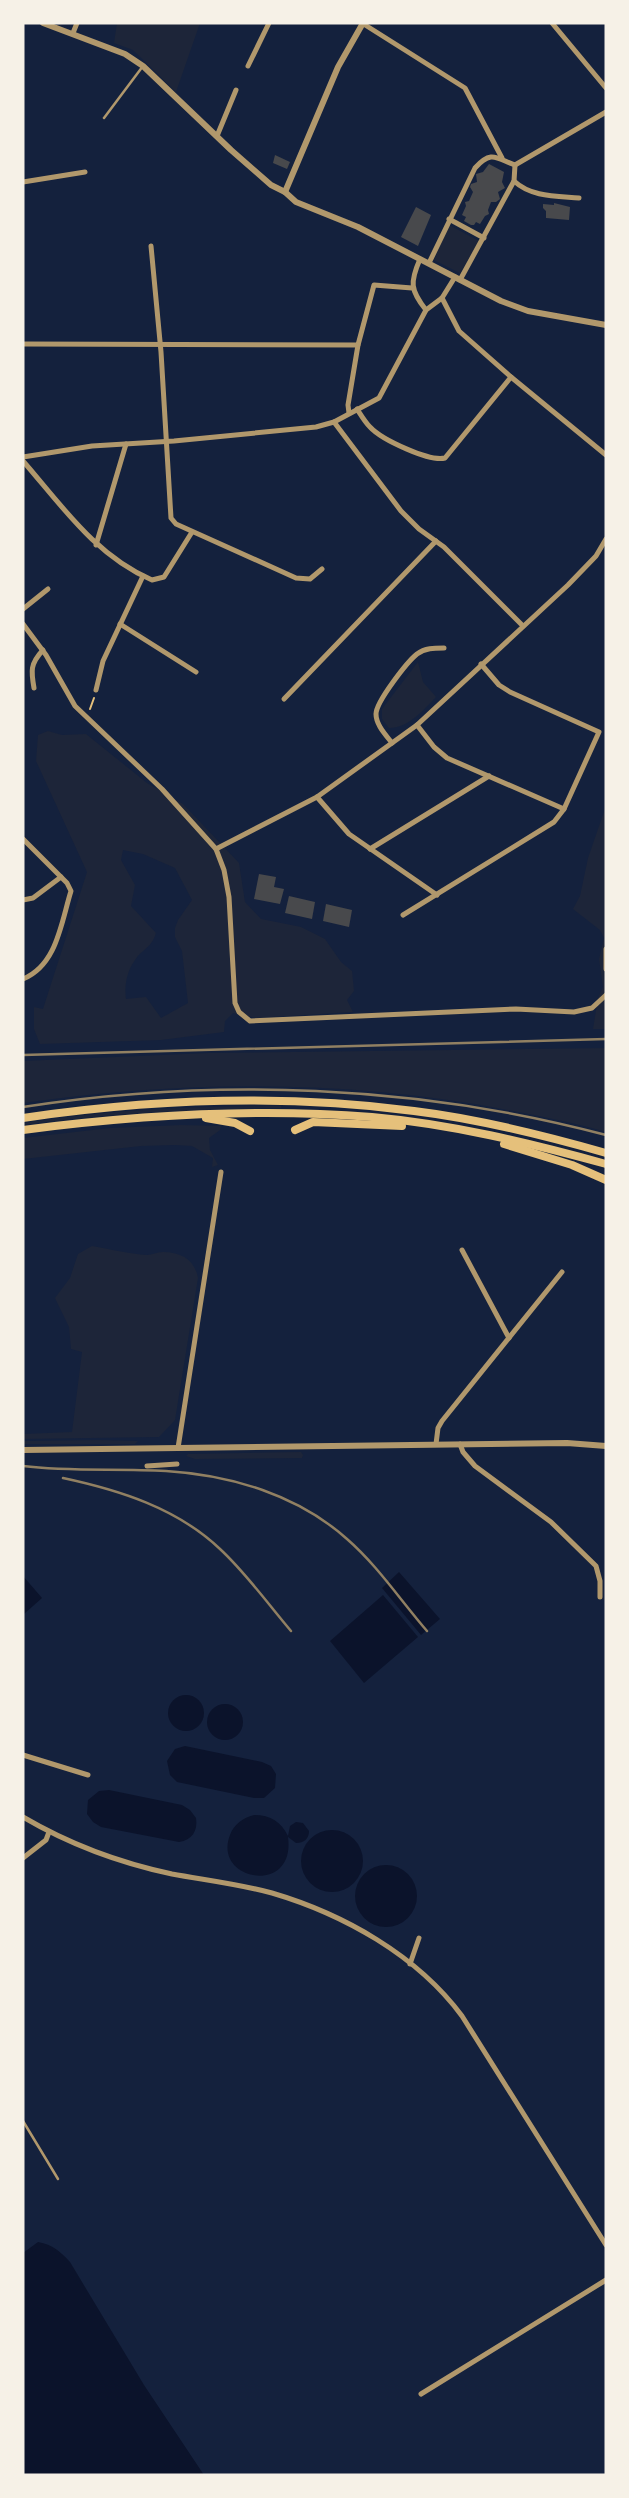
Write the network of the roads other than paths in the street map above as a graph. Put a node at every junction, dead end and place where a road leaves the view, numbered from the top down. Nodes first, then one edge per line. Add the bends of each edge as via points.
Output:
1 (43, 23) edge
2 (76, 23) edge
3 (269, 23) edge
4 (363, 23) edge
5 (552, 23) edge
6 (73, 33) junction
7 (143, 66) junction
8 (248, 66) dead end
9 (606, 88) edge
10 (236, 90) dead end
11 (606, 112) edge
12 (104, 118) dead end
13 (217, 136) junction
14 (502, 158) junction
15 (514, 165) junction
16 (85, 172) dead end
17 (514, 181) junction
18 (23, 182) edge
19 (285, 192) junction
20 (579, 198) dead end
21 (449, 219) junction
22 (484, 237) junction
23 (151, 246) dead end
24 (420, 259) junction
25 (429, 263) junction
26 (458, 278) junction
27 (412, 288) junction
28 (442, 298) junction
29 (426, 310) junction
30 (606, 325) edge
31 (23, 344) edge
32 (160, 345) junction
33 (358, 345) junction
34 (511, 377) junction
35 (357, 409) junction
36 (349, 413) junction
37 (334, 422) junction
38 (167, 442) junction
39 (126, 444) junction
40 (606, 455) edge
41 (23, 459) edge
42 (192, 532) junction
43 (606, 540) edge
44 (436, 541) junction
45 (96, 545) junction
46 (321, 569) dead end
47 (143, 576) junction
48 (48, 589) dead end
49 (23, 609) edge
50 (23, 624) edge
51 (120, 624) junction
52 (523, 626) junction
53 (444, 648) dead end
54 (43, 650) junction
55 (481, 664) junction
56 (196, 672) dead end
57 (34, 688) dead end
58 (96, 690) road end
59 (284, 699) dead end
60 (417, 725) junction
61 (392, 743) junction
62 (489, 776) junction
63 (317, 797) junction
64 (564, 809) junction
65 (23, 839) edge
66 (216, 849) junction
67 (370, 849) junction
68 (61, 877) junction
69 (437, 895) junction
70 (23, 900) edge
71 (403, 915) dead end
72 (606, 949) edge
73 (606, 968) edge
74 (23, 979) edge
75 (606, 995) edge
76 (186, 1115) junction
77 (23, 1118) edge
78 (445, 1128) junction
79 (23, 1130) edge
80 (295, 1130) dead end
81 (250, 1131) dead end
82 (606, 1153) edge
83 (606, 1164) edge
84 (220, 1172) dead end
85 (606, 1180) edge
86 (462, 1250) dead end
87 (562, 1272) dead end
88 (509, 1338) junction
89 (436, 1444) junction
90 (460, 1444) junction
91 (606, 1446) edge
92 (178, 1448) junction
93 (23, 1450) edge
94 (177, 1464) dead end
95 (147, 1466) dead end
96 (600, 1597) dead end
97 (23, 1755) edge
98 (88, 1775) dead end
99 (23, 1817) edge
100 (49, 1832) junction
101 (23, 1858) edge
102 (419, 1938) dead end
103 (410, 1964) junction
104 (23, 2121) edge
105 (58, 2179) dead end
106 (606, 2245) edge
107 (606, 2280) edge
108 (421, 2394) dead end

1 - 6 street
2 - 6 street
3 - 8 street
4 - 14 street via 465,88
4 - 19 street via 338,67
5 - 9 street
6 - 7 street
7 - 12 lane
7 - 13 street
10 - 13 street
11 - 15 street
13 - 19 street
14 - 15 street
14 - 21 street via 482,160 475,168
15 - 17 street
16 - 18 street
17 - 20 street via 538,194
17 - 22 street
19 - 24 street via 296,202
21 - 22 street
21 - 25 street
22 - 26 street
23 - 32 street
24 - 25 street
24 - 27 street
25 - 26 street
26 - 28 street
26 - 30 street via 528,311
27 - 29 street
27 - 33 street via 374,285
28 - 29 street
28 - 34 street via 458,331
29 - 35 street via 379,398
31 - 32 street
32 - 33 street
32 - 38 street
33 - 36 street
34 - 35 street via 446,458 437,460 370,428
34 - 40 street
35 - 36 street
36 - 37 street
37 - 38 street
37 - 44 street via 401,511
38 - 39 street
38 - 42 street via 171,518
39 - 41 street
39 - 45 street
41 - 45 street
42 - 46 street via 296,578 310,579
42 - 47 street via 164,577 152,580
43 - 52 street via 596,556
44 - 52 street
44 - 59 street
45 - 47 street
47 - 51 street
48 - 49 street
50 - 54 street
51 - 56 street
51 - 58 street
52 - 55 street
53 - 61 street via 415,655 380,702 377,720
54 - 57 street via 30,669
54 - 66 street via 66,693 86,718 162,789
55 - 60 street
55 - 64 street via 510,692 599,732
60 - 61 street
60 - 62 street via 440,753
61 - 63 street
62 - 64 street
62 - 67 street
63 - 66 street
63 - 67 street via 349,834
64 - 69 street via 548,827
65 - 68 street
66 - 75 street via 229,897 235,1003 250,1021 516,1009 574,1012 592,1008
67 - 69 street
68 - 70 street
68 - 74 street via 71,891 55,944 38,972
69 - 71 street
72 - 73 street
76 - 78 highway via 371,1117
76 - 79 highway
76 - 81 highway via 234,1123
77 - 82 highway via 185,1102 342,1104 483,1122
78 - 80 highway via 313,1122
78 - 83 highway
78 - 85 highway via 572,1165
84 - 92 street
86 - 88 street
87 - 88 street
88 - 89 street via 442,1422
89 - 90 street
89 - 92 street
90 - 91 street
90 - 96 street via 475,1466 551,1522 596,1566
92 - 93 street
94 - 95 street
97 - 98 street
99 - 100 street
100 - 101 street via 46,1840
100 - 103 street via 145,1867 297,1901 372,1937
102 - 103 street
103 - 106 street via 447,1996 461,2016
104 - 105 lane
107 - 108 street

